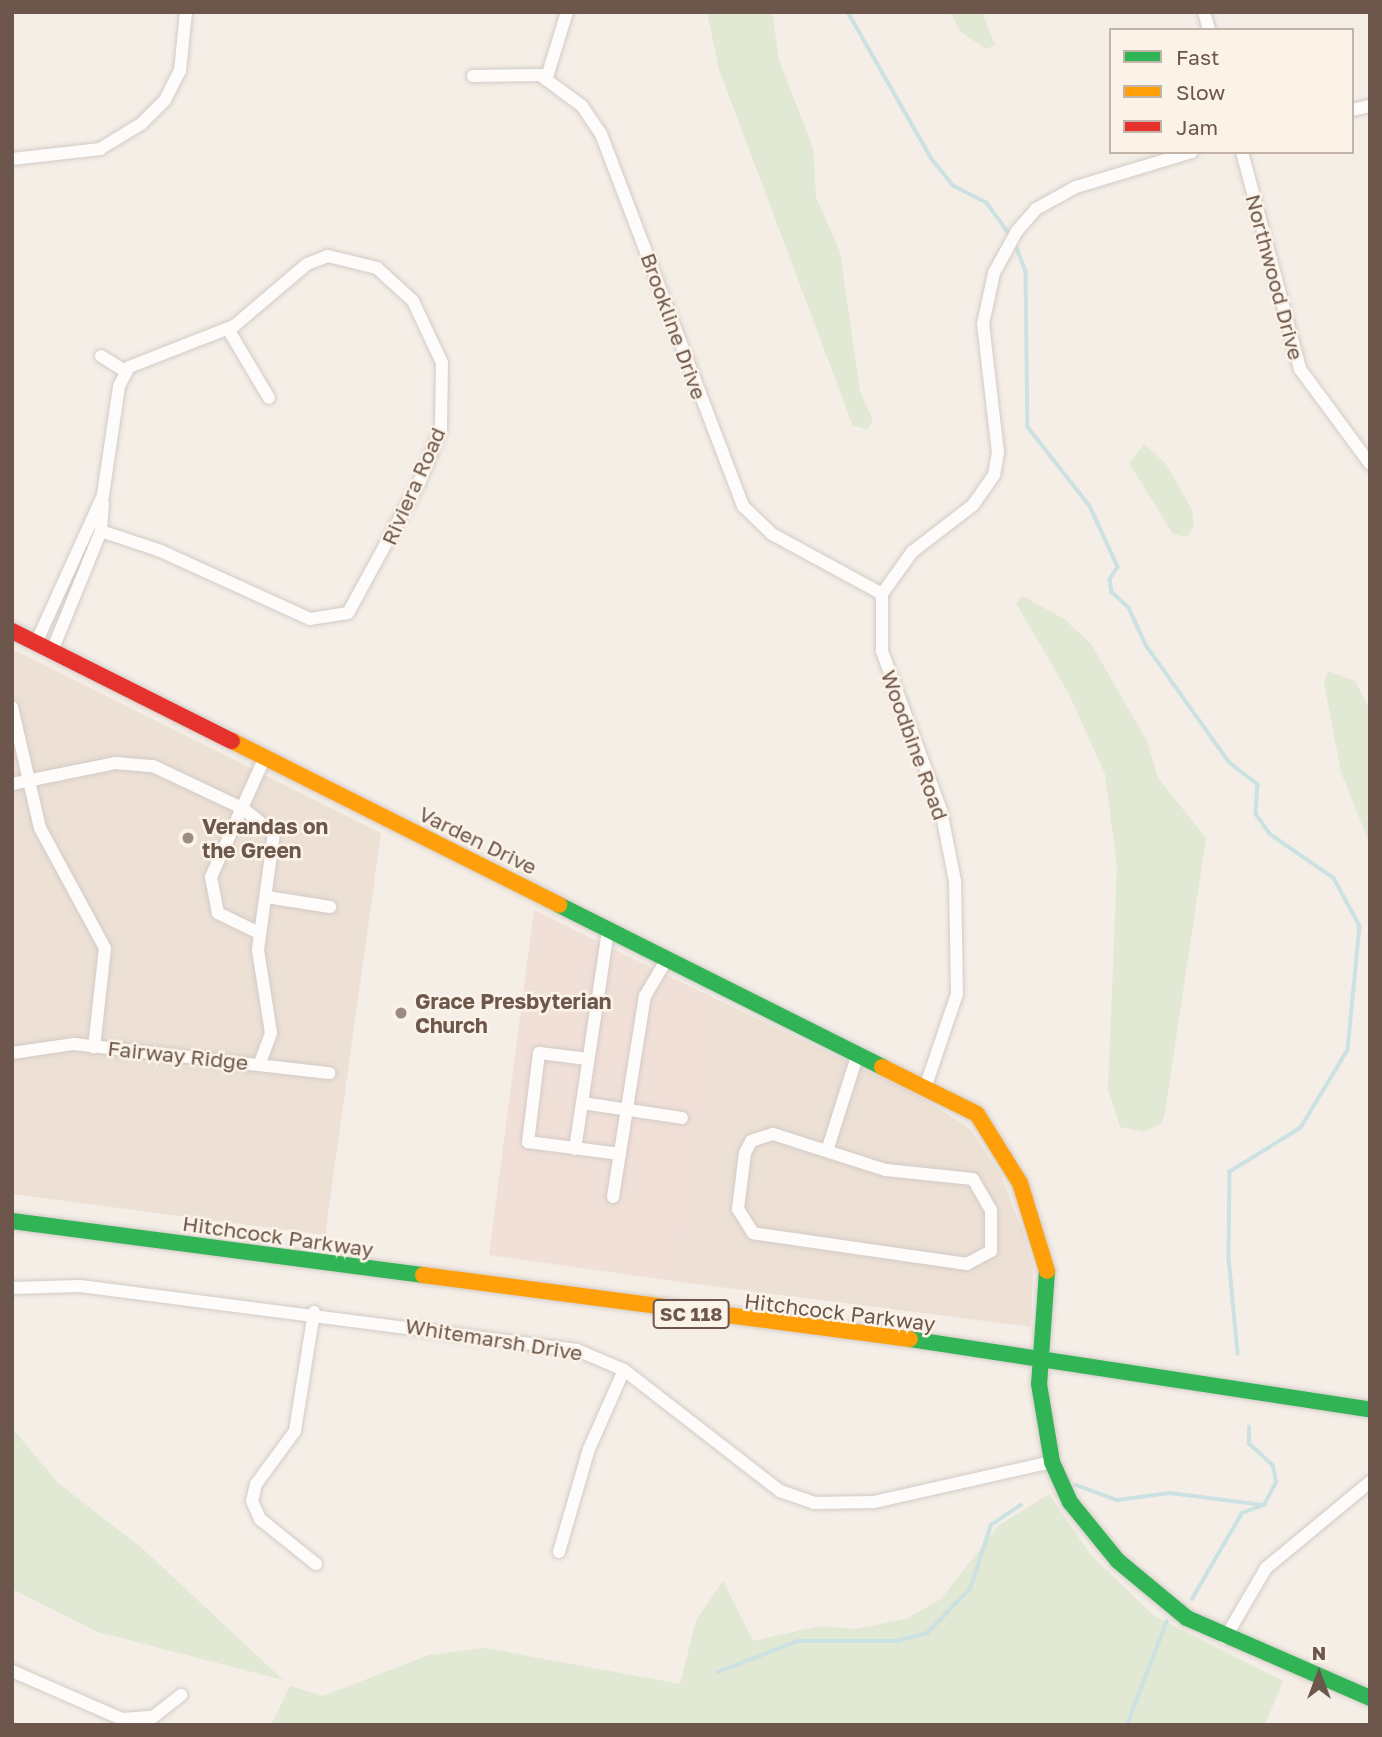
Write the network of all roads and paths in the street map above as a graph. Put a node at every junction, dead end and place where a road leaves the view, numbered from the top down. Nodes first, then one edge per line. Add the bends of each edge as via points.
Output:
1 (186, 12) edge
2 (567, 12) edge
3 (473, 76) dead end
4 (547, 78) junction
5 (1185, 154) edge
6 (1243, 154) edge
7 (12, 159) edge
8 (228, 329) junction
9 (101, 356) dead end
10 (125, 371) junction
11 (269, 398) dead end
12 (1370, 464) edge
13 (103, 495) junction
14 (101, 531) junction
15 (883, 594) junction
16 (12, 631) edge
17 (36, 643) junction
18 (52, 651) junction
19 (12, 707) edge
20 (265, 757) junction
21 (27, 781) junction
22 (12, 784) edge
23 (242, 808) junction
24 (267, 897) junction
25 (330, 906) dead end
26 (608, 930) junction
27 (259, 933) junction
28 (667, 959) junction
29 (94, 1046) junction
30 (12, 1053) edge
31 (858, 1053) junction
32 (588, 1059) junction
33 (260, 1063) junction
34 (329, 1073) dead end
35 (926, 1085) junction
36 (582, 1103) junction
37 (627, 1109) junction
38 (682, 1118) dead end
39 (575, 1149) junction
40 (827, 1151) junction
41 (620, 1154) junction
42 (613, 1197) dead end
43 (12, 1221) edge
44 (12, 1288) edge
45 (314, 1312) junction
46 (1039, 1362) junction
47 (624, 1370) junction
48 (1370, 1409) edge
49 (1052, 1462) junction
50 (1370, 1482) edge
51 (559, 1552) dead end
52 (316, 1564) dead end
53 (1225, 1638) junction
54 (12, 1671) edge
55 (181, 1695) dead end
56 (1370, 1698) edge

1 - 7 street via 180,71 141,124 100,149
2 - 4 street
3 - 4 street
4 - 15 street, Brookline Drive via 582,106 601,134 743,506 772,534
5 - 15 street, Woodbine Road via 1076,187 1036,209 1017,231 994,273 983,324 998,453 994,475 973,505 912,552
6 - 12 street, Northwood Drive via 1300,369
8 - 10 street, Riviera Road
8 - 11 street
8 - 14 street, Riviera Road via 307,264 328,256 377,268 428,323 444,379 441,429 353,608 329,620 310,619 161,551
9 - 10 street
10 - 13 street
13 - 14 street
13 - 17 street
14 - 18 street
15 - 35 street, Woodbine Road via 879,630 885,664 941,810 955,881 957,994
16 - 17 street, Varden Drive
17 - 18 street, Varden Drive
18 - 20 street, Varden Drive
19 - 21 street
20 - 23 street
20 - 26 street, Varden Drive
21 - 22 street
21 - 23 street via 134,763 164,769
21 - 29 street via 48,849 105,948
23 - 24 street, Fairway Ridge via 274,833
23 - 27 street via 211,877 212,901 225,921
24 - 25 street
24 - 27 street, Fairway Ridge
26 - 28 street, Varden Drive
26 - 32 street
27 - 33 street, Fairway Ridge via 261,993 271,1033
28 - 31 street, Varden Drive
28 - 37 street via 645,996
29 - 30 street, Fairway Ridge
29 - 33 street, Fairway Ridge
31 - 35 street, Varden Drive
31 - 40 street
32 - 36 street
32 - 39 street via 539,1053 528,1142
33 - 34 street
35 - 46 street, Varden Drive via 987,1124 1028,1203 1050,1279
36 - 37 street
36 - 39 street
37 - 38 street
37 - 41 street
39 - 41 street
40 - 40 street via 887,1170 973,1179 991,1210 988,1255 967,1264 758,1236 747,1228 738,1205 751,1141 773,1135
41 - 42 street
43 - 46 street, Hitchcock Parkway / SC 118 via 861,1332
44 - 45 street, Whitemarsh Drive via 55,1284
45 - 47 street, Whitemarsh Drive via 577,1350
45 - 52 street via 295,1431 256,1484 252,1501 260,1519
46 - 48 street, Hitchcock Parkway / SC 118
46 - 49 street, Varden Drive
47 - 49 street, Whitemarsh Drive via 780,1491 806,1502 874,1502
47 - 51 street via 589,1449
49 - 53 street, Varden Drive via 1070,1502 1118,1561 1187,1618
50 - 53 street via 1266,1568
53 - 56 street, Varden Drive
54 - 55 street via 122,1719 153,1717

